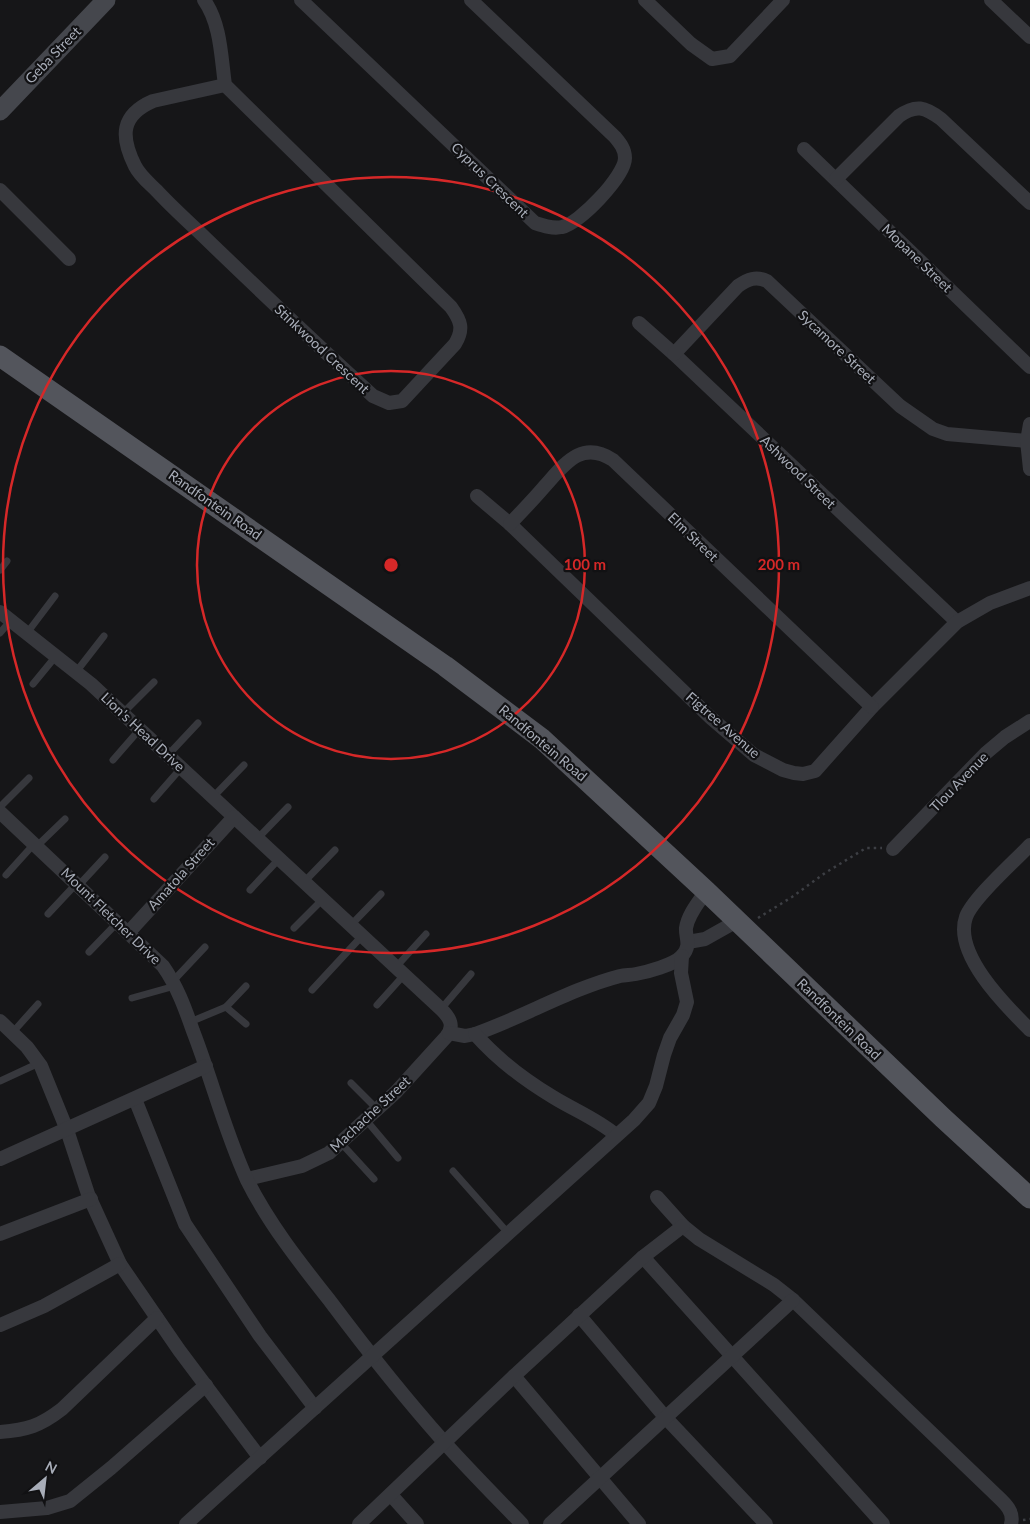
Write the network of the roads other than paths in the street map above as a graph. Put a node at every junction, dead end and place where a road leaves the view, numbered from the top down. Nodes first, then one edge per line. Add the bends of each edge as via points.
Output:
1 (106, 0) edge
2 (204, 0) edge
3 (301, 0) edge
4 (471, 0) edge
5 (644, 0) edge
6 (783, 0) edge
7 (1000, 3) edge
8 (1030, 37) edge
9 (225, 85) junction
10 (0, 111) edge
11 (804, 149) dead end
12 (836, 179) junction
13 (0, 190) edge
14 (1030, 203) edge
15 (68, 259) dead end
16 (639, 323) dead end
17 (674, 354) junction
18 (0, 356) edge
19 (1030, 367) edge
20 (1030, 424) edge
21 (1026, 441) junction
22 (1030, 469) edge
23 (477, 496) dead end
24 (510, 524) junction
25 (8, 560) dead end
26 (0, 570) edge
27 (1030, 588) edge
28 (55, 596) dead end
29 (5, 616) edge
30 (957, 622) junction
31 (0, 633) edge
32 (26, 633) junction
33 (104, 636) dead end
34 (56, 656) junction
35 (76, 672) junction
36 (154, 682) dead end
37 (33, 684) dead end
38 (872, 707) junction
39 (123, 713) junction
40 (1030, 721) edge
41 (198, 723) dead end
42 (140, 728) junction
43 (168, 756) junction
44 (113, 760) dead end
45 (244, 765) dead end
46 (182, 768) junction
47 (29, 778) dead end
48 (213, 797) junction
49 (154, 799) dead end
50 (0, 807) edge
51 (288, 807) dead end
52 (0, 812) edge
53 (234, 817) junction
54 (65, 819) dead end
55 (257, 839) junction
56 (36, 845) junction
57 (1030, 845) edge
58 (893, 849) road end
59 (334, 850) dead end
60 (105, 857) dead end
61 (279, 858) junction
62 (6, 875) dead end
63 (304, 882) junction
64 (78, 884) junction
65 (250, 890) dead end
66 (706, 891) junction
67 (381, 894) dead end
68 (322, 899) junction
69 (48, 914) dead end
70 (118, 922) junction
71 (741, 924) junction
72 (351, 925) junction
73 (294, 928) dead end
74 (129, 932) junction
75 (426, 934) dead end
76 (362, 936) junction
77 (688, 942) junction
78 (205, 947) dead end
79 (89, 952) dead end
80 (682, 956) junction
81 (400, 971) junction
82 (471, 974) dead end
83 (174, 983) junction
84 (246, 986) dead end
85 (312, 990) dead end
86 (132, 998) dead end
87 (38, 1004) dead end
88 (377, 1005) dead end
89 (226, 1008) junction
90 (441, 1008) junction
91 (0, 1021) edge
92 (190, 1022) junction
93 (246, 1024) dead end
94 (1030, 1030) edge
95 (12, 1032) junction
96 (449, 1033) junction
97 (474, 1034) junction
98 (39, 1063) junction
99 (206, 1066) junction
100 (0, 1081) edge
101 (351, 1083) dead end
102 (135, 1099) junction
103 (377, 1109) junction
104 (366, 1120) junction
105 (67, 1130) junction
106 (616, 1135) junction
107 (341, 1143) junction
108 (398, 1158) dead end
109 (0, 1159) edge
110 (453, 1171) dead end
111 (247, 1179) junction
112 (374, 1179) dead end
113 (657, 1197) dead end
114 (1030, 1198) edge
115 (90, 1199) junction
116 (682, 1226) junction
117 (508, 1233) junction
118 (0, 1234) edge
119 (642, 1257) junction
120 (120, 1264) junction
121 (793, 1300) junction
122 (579, 1315) junction
123 (157, 1318) junction
124 (0, 1325) edge
125 (372, 1356) junction
126 (732, 1356) junction
127 (514, 1376) junction
128 (206, 1386) junction
129 (315, 1408) junction
130 (666, 1417) junction
131 (0, 1432) edge
132 (444, 1442) junction
133 (260, 1458) junction
134 (599, 1478) junction
135 (391, 1494) junction
136 (0, 1512) edge
137 (186, 1524) edge
138 (359, 1524) edge
139 (418, 1524) edge
140 (522, 1524) edge
141 (550, 1524) edge
142 (639, 1524) edge
143 (766, 1524) edge
144 (883, 1524) edge
145 (1011, 1524) edge

1 - 10 street, Geba Street
2 - 9 street via 218,36
3 - 4 street, Cyprus Crescent via 535,223 563,227 574,222 613,184 625,157 623,147
5 - 6 street via 712,59 730,56
7 - 8 street
9 - 9 street, Stinkwood Crescent via 456,314 461,330 455,344 402,400 389,403 373,396 139,174 125,130 133,113 153,101
11 - 12 street, Mopane Street
12 - 14 street via 899,116 908,110 921,108 941,119
12 - 19 street, Mopane Street
13 - 15 street
16 - 17 street, Ashwood Street
17 - 21 street, Sycamore Street via 738,286 747,280 760,278 900,406 933,429 947,434
17 - 30 street, Ashwood Street
18 - 66 main road, Randfontein Road via 472,685 542,739
20 - 21 street
21 - 22 street
23 - 24 street, Figtree Avenue
24 - 38 street, Figtree Avenue via 711,718 769,764 794,773 815,771
24 - 38 street, Elm Street via 568,461 587,452 603,453
25 - 26 lane
27 - 30 street, Figtree Avenue via 990,603
28 - 32 lane
29 - 31 lane
29 - 32 street, Lion's Head Drive
30 - 38 street, Figtree Avenue
32 - 34 street, Lion's Head Drive
33 - 35 lane
34 - 35 street, Lion's Head Drive
34 - 37 lane
35 - 39 street, Lion's Head Drive
36 - 39 lane
39 - 42 street, Lion's Head Drive
40 - 58 street, Tlou Avenue via 986,753
41 - 43 lane
42 - 43 street, Lion's Head Drive
42 - 44 lane
43 - 46 street, Lion's Head Drive
45 - 48 lane
46 - 48 street, Lion's Head Drive
46 - 49 lane
47 - 50 lane
48 - 53 street, Lion's Head Drive
51 - 55 lane
52 - 56 street, Mount Fletcher Drive
53 - 55 street, Lion's Head Drive
53 - 74 street, Amatola Street
54 - 56 lane
55 - 61 street, Lion's Head Drive
56 - 62 lane
56 - 64 street, Mount Fletcher Drive
57 - 94 street via 990,886 966,915 964,924 964,938 985,980
59 - 63 lane
60 - 64 lane
61 - 63 street, Lion's Head Drive
61 - 65 lane
63 - 68 street, Lion's Head Drive
64 - 69 lane
64 - 70 street, Mount Fletcher Drive
66 - 71 main road, Randfontein Road
66 - 77 street via 688,920
67 - 72 lane
68 - 72 street, Lion's Head Drive
68 - 73 lane
70 - 74 street, Mount Fletcher Drive
70 - 79 lane
71 - 77 street
71 - 114 main road, Randfontein Road
72 - 76 street, Lion's Head Drive
74 - 83 street, Mount Fletcher Drive via 163,966
75 - 81 lane
76 - 81 street, Lion's Head Drive
76 - 85 lane
77 - 80 street
78 - 83 lane
80 - 97 street via 664,966 572,992
80 - 106 street via 681,973 687,1002 670,1038 648,1103
81 - 88 lane
81 - 90 street, Lion's Head Drive
82 - 90 lane
83 - 86 lane
83 - 92 street, Mount Fletcher Drive
84 - 89 lane
87 - 95 lane
89 - 92 lane
89 - 93 lane
90 - 96 street, Lion's Head Drive via 450,1018
91 - 95 street
92 - 99 street, Mount Fletcher Drive
95 - 98 street
96 - 97 street
96 - 103 street, Machache Street
97 - 106 street via 513,1072 602,1123
98 - 100 lane
98 - 105 street
99 - 102 street
99 - 111 street, Mount Fletcher Drive
101 - 103 lane
102 - 105 street
102 - 129 street via 185,1224 260,1336
103 - 104 street, Machache Street
104 - 107 street, Machache Street
104 - 108 lane
105 - 109 street
105 - 115 street
106 - 117 street
107 - 111 street, Machache Street via 330,1153 302,1166
107 - 112 lane
110 - 117 lane
111 - 125 street, Mount Fletcher Drive via 290,1250
113 - 116 street
115 - 118 street
115 - 120 street
116 - 119 street
116 - 121 street
117 - 125 street
119 - 122 street
119 - 126 street
120 - 123 street
120 - 124 street via 44,1306
121 - 126 street
121 - 145 street via 1010,1509
122 - 127 street
122 - 130 street
123 - 128 street
123 - 131 street via 46,1421 22,1430
125 - 129 street
125 - 132 street, Mount Fletcher Drive
126 - 130 street
126 - 144 street
127 - 132 street
127 - 134 street
128 - 133 street
128 - 136 street via 70,1500 47,1508
129 - 133 street
130 - 134 street
130 - 143 street
132 - 135 street
132 - 140 street, Mount Fletcher Drive
133 - 137 street
134 - 141 street
134 - 142 street
135 - 138 street
135 - 139 street

